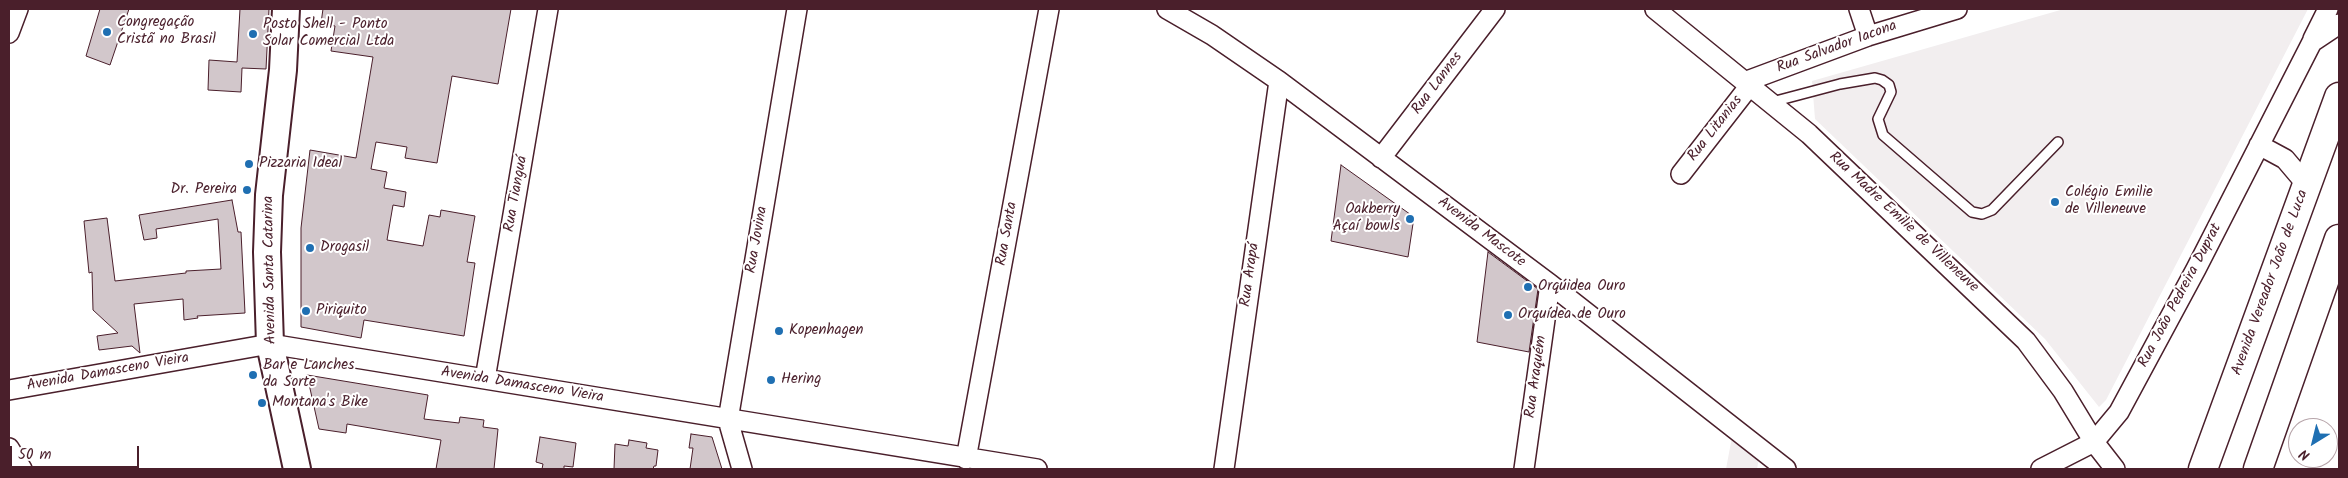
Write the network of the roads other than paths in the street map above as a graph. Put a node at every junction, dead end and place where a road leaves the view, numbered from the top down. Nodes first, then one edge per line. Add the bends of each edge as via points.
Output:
1 (18, 9) edge
2 (286, 9) edge
3 (548, 9) edge
4 (797, 9) edge
5 (1049, 9) edge
6 (1167, 9) edge
7 (1495, 9) edge
8 (1655, 9) edge
9 (1859, 9) edge
10 (1957, 9) edge
11 (2328, 9) edge
12 (2339, 24) edge
13 (9, 34) edge
14 (1868, 36) junction
15 (2312, 42) junction
16 (1279, 81) junction
17 (1749, 83) junction
18 (2339, 96) edge
19 (1771, 102) junction
20 (2058, 142) dead end
21 (2259, 145) junction
22 (1381, 158) junction
23 (1681, 174) dead end
24 (2307, 185) junction
25 (2339, 239) edge
26 (1550, 284) junction
27 (270, 344) junction
28 (485, 379) junction
29 (9, 390) edge
30 (728, 420) junction
31 (2094, 442) junction
32 (9, 448) edge
33 (966, 458) junction
34 (22, 469) edge
35 (297, 469) edge
36 (742, 469) edge
37 (1036, 469) edge
38 (1224, 469) edge
39 (1524, 469) edge
40 (1786, 469) edge
41 (2041, 469) edge
42 (2115, 469) edge
43 (2203, 469) edge
44 (2258, 469) edge

1 - 13 street
2 - 27 street, Avenida Santa Catarina via 283,70 269,195
3 - 28 street, Rua Tianguá
4 - 30 street, Rua Jovina
5 - 33 street, Rua Santa
6 - 16 street, Avenida Mascote
7 - 22 street, Rua Lannes
8 - 17 street, Rua Madre Emilie de Villeneuve
9 - 14 street
10 - 14 street, Rua Salvador Iacona
11 - 15 street, Rua João Pedreira Duprat
12 - 15 street, Rua João Pedreira Duprat
14 - 17 street, Rua Salvador Iacona
15 - 21 street, Rua João Pedreira Duprat
16 - 22 street, Avenida Mascote
16 - 38 street, Rua Arapá
17 - 19 street, Rua Madre Emilie de Villeneuve
17 - 23 street, Rua Litanias
18 - 24 main road, Avenida Vereador João de Luca
19 - 20 lane via 1840,84 1875,78 1882,80 1889,85 1891,92 1878,119 1883,135 1972,212 1982,214 1992,210
19 - 31 street, Rua Madre Emilie de Villeneuve via 2026,341 2063,391
21 - 24 street via 2285,159
21 - 31 street, Rua João Pedreira Duprat via 2118,412
22 - 26 street, Avenida Mascote
24 - 43 main road, Avenida Vereador João de Luca
25 - 44 main road
26 - 39 street, Rua Araquém
26 - 40 street, Avenida Mascote
27 - 28 street, Avenida Damasceno Vieira
27 - 29 street, Avenida Damasceno Vieira
27 - 35 street, Avenida Santa Catarina
28 - 30 street, Avenida Damasceno Vieira
30 - 33 street, Avenida Damasceno Vieira
30 - 36 street, Rua Jovina
31 - 41 street
31 - 42 street, Rua Madre Emilie de Villeneuve
32 - 34 street
33 - 37 street, Avenida Damasceno Vieira

